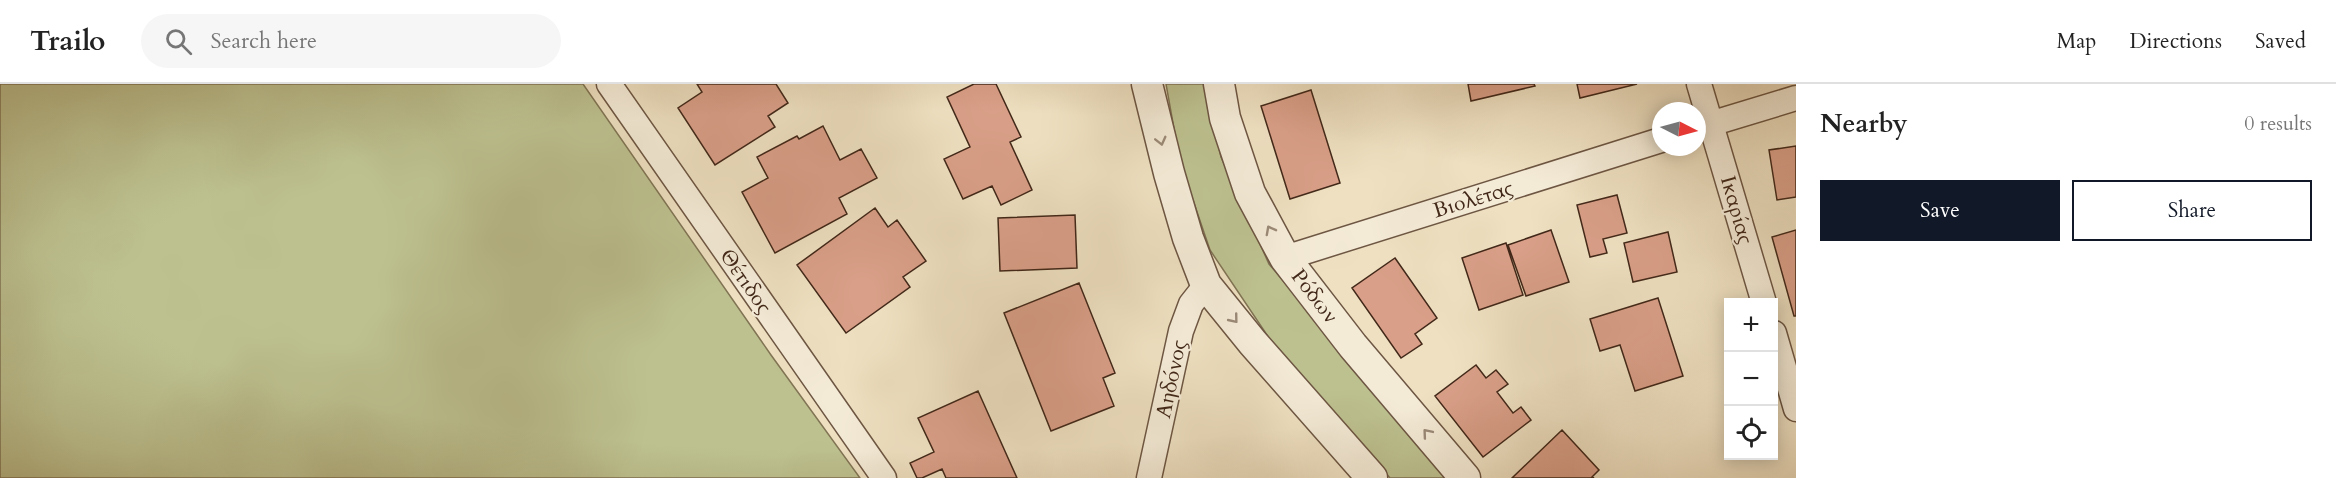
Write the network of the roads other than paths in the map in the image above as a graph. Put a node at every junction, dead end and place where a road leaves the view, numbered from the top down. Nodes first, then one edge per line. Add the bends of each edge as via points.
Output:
1 (609, 84) edge
2 (1147, 84) edge
3 (1219, 84) edge
4 (1699, 84) edge
5 (1796, 98) edge
6 (1701, 102) edge
7 (1706, 125) edge
8 (1706, 132) edge
9 (1652, 143) edge
10 (1285, 258) junction
11 (1206, 285) junction
12 (1762, 298) edge
13 (1778, 350) edge
14 (1796, 409) edge
15 (884, 478) edge
16 (1149, 478) edge
17 (1372, 478) edge
18 (1465, 478) edge

1 - 15 street, Θέτιδος
2 -> 11 street via 1188,238
10 -> 3 street, Ρόδων via 1250,193 1225,118
4 - 6 street, Ικαρίας
5 - 7 street
8 - 12 street, Ικαρίας
9 - 10 street, Βιολέτας
18 -> 10 street, Ρόδων via 1353,346
11 - 16 street, Αηδόνος via 1191,304 1181,331
11 -> 17 street
13 - 14 street

